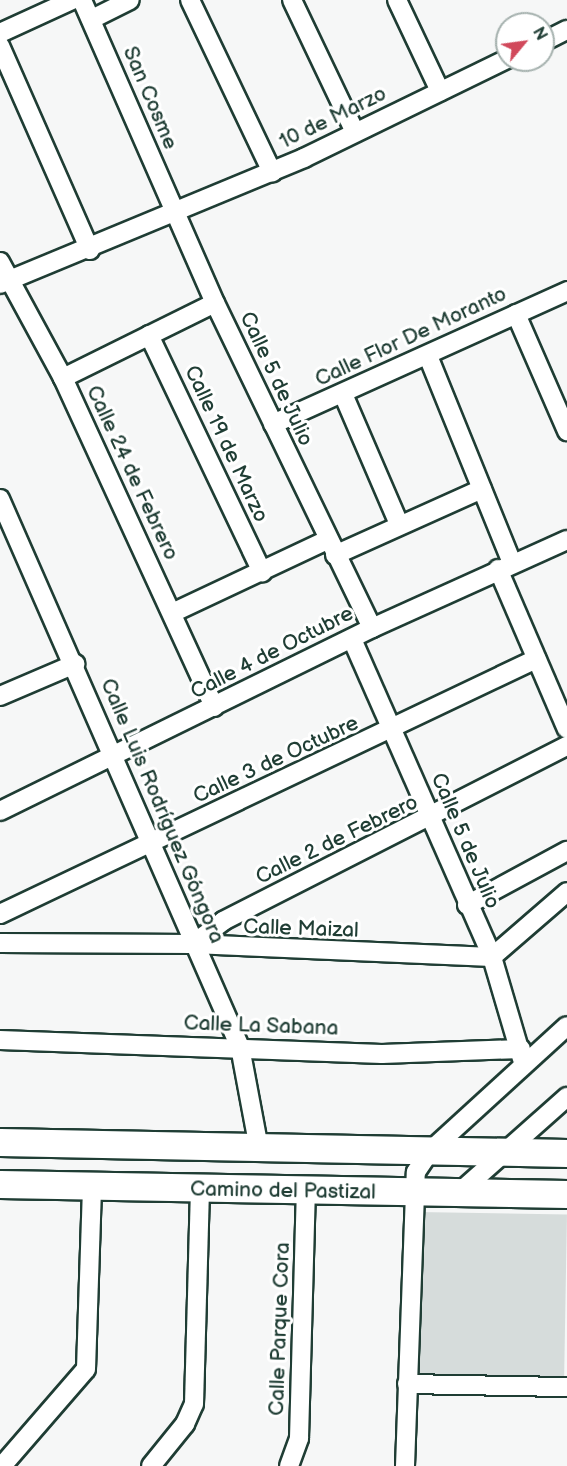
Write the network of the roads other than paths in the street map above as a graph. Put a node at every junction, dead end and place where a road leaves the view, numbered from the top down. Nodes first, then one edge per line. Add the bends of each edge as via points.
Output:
1 (72, 0) edge
2 (82, 0) edge
3 (130, 0) edge
4 (190, 0) edge
5 (292, 0) edge
6 (397, 0) edge
7 (92, 19) junction
8 (0, 33) edge
9 (0, 46) edge
10 (495, 65) edge
11 (440, 91) junction
12 (355, 132) junction
13 (273, 172) junction
14 (176, 213) junction
15 (90, 250) junction
16 (0, 262) edge
17 (5, 283) edge
18 (567, 291) edge
19 (215, 303) junction
20 (516, 314) junction
21 (149, 335) junction
22 (428, 356) junction
23 (63, 378) junction
24 (343, 394) junction
25 (273, 424) junction
26 (567, 431) edge
27 (482, 489) junction
28 (0, 499) edge
29 (399, 524) junction
30 (567, 540) edge
31 (331, 548) junction
32 (505, 566) junction
33 (261, 572) junction
34 (172, 613) junction
35 (372, 628) junction
36 (351, 639) junction
37 (536, 659) junction
38 (75, 664) junction
39 (1, 692) edge
40 (214, 707) junction
41 (393, 729) junction
42 (567, 729) edge
43 (567, 746) edge
44 (116, 757) junction
45 (0, 811) edge
46 (431, 820) junction
47 (151, 843) junction
48 (567, 850) edge
49 (567, 892) edge
50 (467, 905) junction
51 (0, 914) edge
52 (0, 943) edge
53 (193, 944) junction
54 (492, 957) junction
55 (567, 1026) edge
56 (0, 1040) edge
57 (240, 1047) junction
58 (522, 1058) junction
59 (567, 1097) edge
60 (0, 1142) edge
61 (258, 1149) junction
62 (430, 1151) junction
63 (503, 1152) junction
64 (567, 1153) edge
65 (0, 1184) edge
66 (92, 1186) junction
67 (200, 1190) junction
68 (306, 1191) junction
69 (461, 1191) junction
70 (412, 1193) junction
71 (567, 1194) edge
72 (407, 1384) junction
73 (567, 1387) edge
74 (2, 1466) edge
75 (151, 1466) edge
76 (289, 1466) edge
77 (405, 1466) edge

1 - 8 street
2 - 7 street, San Cosme
3 - 7 street
4 - 13 street
5 - 12 street
6 - 11 street
7 - 14 street, San Cosme
9 - 15 street
10 - 11 street, 10 de Marzo
11 - 12 street, 10 de Marzo
12 - 13 street, 10 de Marzo
13 - 14 street, 10 de Marzo
14 - 15 street, 10 de Marzo
14 - 19 street, Calle 5 de Julio
15 - 17 street, 10 de Marzo
16 - 17 street, Calle 24 de Febrero
17 - 23 street, Calle 24 de Febrero
18 - 20 street, Calle Flor De Moranto
19 - 21 street
19 - 25 street, Calle 5 de Julio
20 - 22 street, Calle Flor De Moranto
20 - 26 street
21 - 23 street
21 - 33 street, Calle 19 de Marzo
22 - 24 street, Calle Flor De Moranto
22 - 27 street
23 - 34 street, Calle 24 de Febrero
24 - 25 street, Calle Flor De Moranto
24 - 29 street
25 - 31 street, Calle 5 de Julio
27 - 29 street
27 - 32 street
28 - 38 street, Calle Luis Rodríguez Góngora
29 - 31 street
30 - 32 street, Calle 4 de Octubre
31 - 33 street
31 - 35 street, Calle 5 de Julio
32 - 35 street, Calle 4 de Octubre
32 - 37 street
33 - 34 street
34 - 40 street, Calle 24 de Febrero
35 - 36 street, Calle 4 de Octubre
36 - 40 street, Calle 4 de Octubre
36 - 41 street, Calle 5 de Julio
37 - 41 street, Calle 3 de Octubre
37 - 42 street
38 - 39 street
38 - 44 street, Calle Luis Rodríguez Góngora
40 - 44 street, Calle 4 de Octubre
41 - 46 street, Calle 5 de Julio
41 - 47 street, Calle 3 de Octubre
43 - 46 street, Calle 2 de Febrero
44 - 45 street, Calle 4 de Octubre
44 - 47 street, Calle Luis Rodríguez Góngora
46 - 50 street, Calle 5 de Julio
46 - 53 street, Calle 2 de Febrero via 223,921
47 - 51 street, Calle 3 de Octubre
47 - 53 street, Calle Luis Rodríguez Góngora
48 - 50 street
49 - 54 street
50 - 54 street, Calle 5 de Julio
52 - 53 street, Calle Maizal
53 - 54 street, Calle Maizal
53 - 57 street, Calle Luis Rodríguez Góngora
54 - 58 street, Calle 5 de Julio
55 - 58 street
56 - 57 street, Calle La Sabana
57 - 58 street, Calle La Sabana
57 - 61 street, Calle Luis Rodríguez Góngora
58 - 62 street
59 - 63 street
60 - 61 street, Camino del Pastizal
61 - 62 street, Camino del Pastizal
62 - 63 street, Camino del Pastizal
62 - 70 street via 421,1162
63 - 64 street, Camino del Pastizal
63 - 69 street
65 - 66 street, Camino del Pastizal
66 - 67 street, Camino del Pastizal
66 - 74 street via 86,1369
67 - 68 street, Camino del Pastizal
67 - 75 street via 194,1404 185,1424
68 - 70 street, Camino del Pastizal
68 - 76 street, Calle Parque Cora via 299,1438
69 - 70 street, Camino del Pastizal
69 - 71 street, Camino del Pastizal
70 - 72 street
72 - 73 street
72 - 77 street

